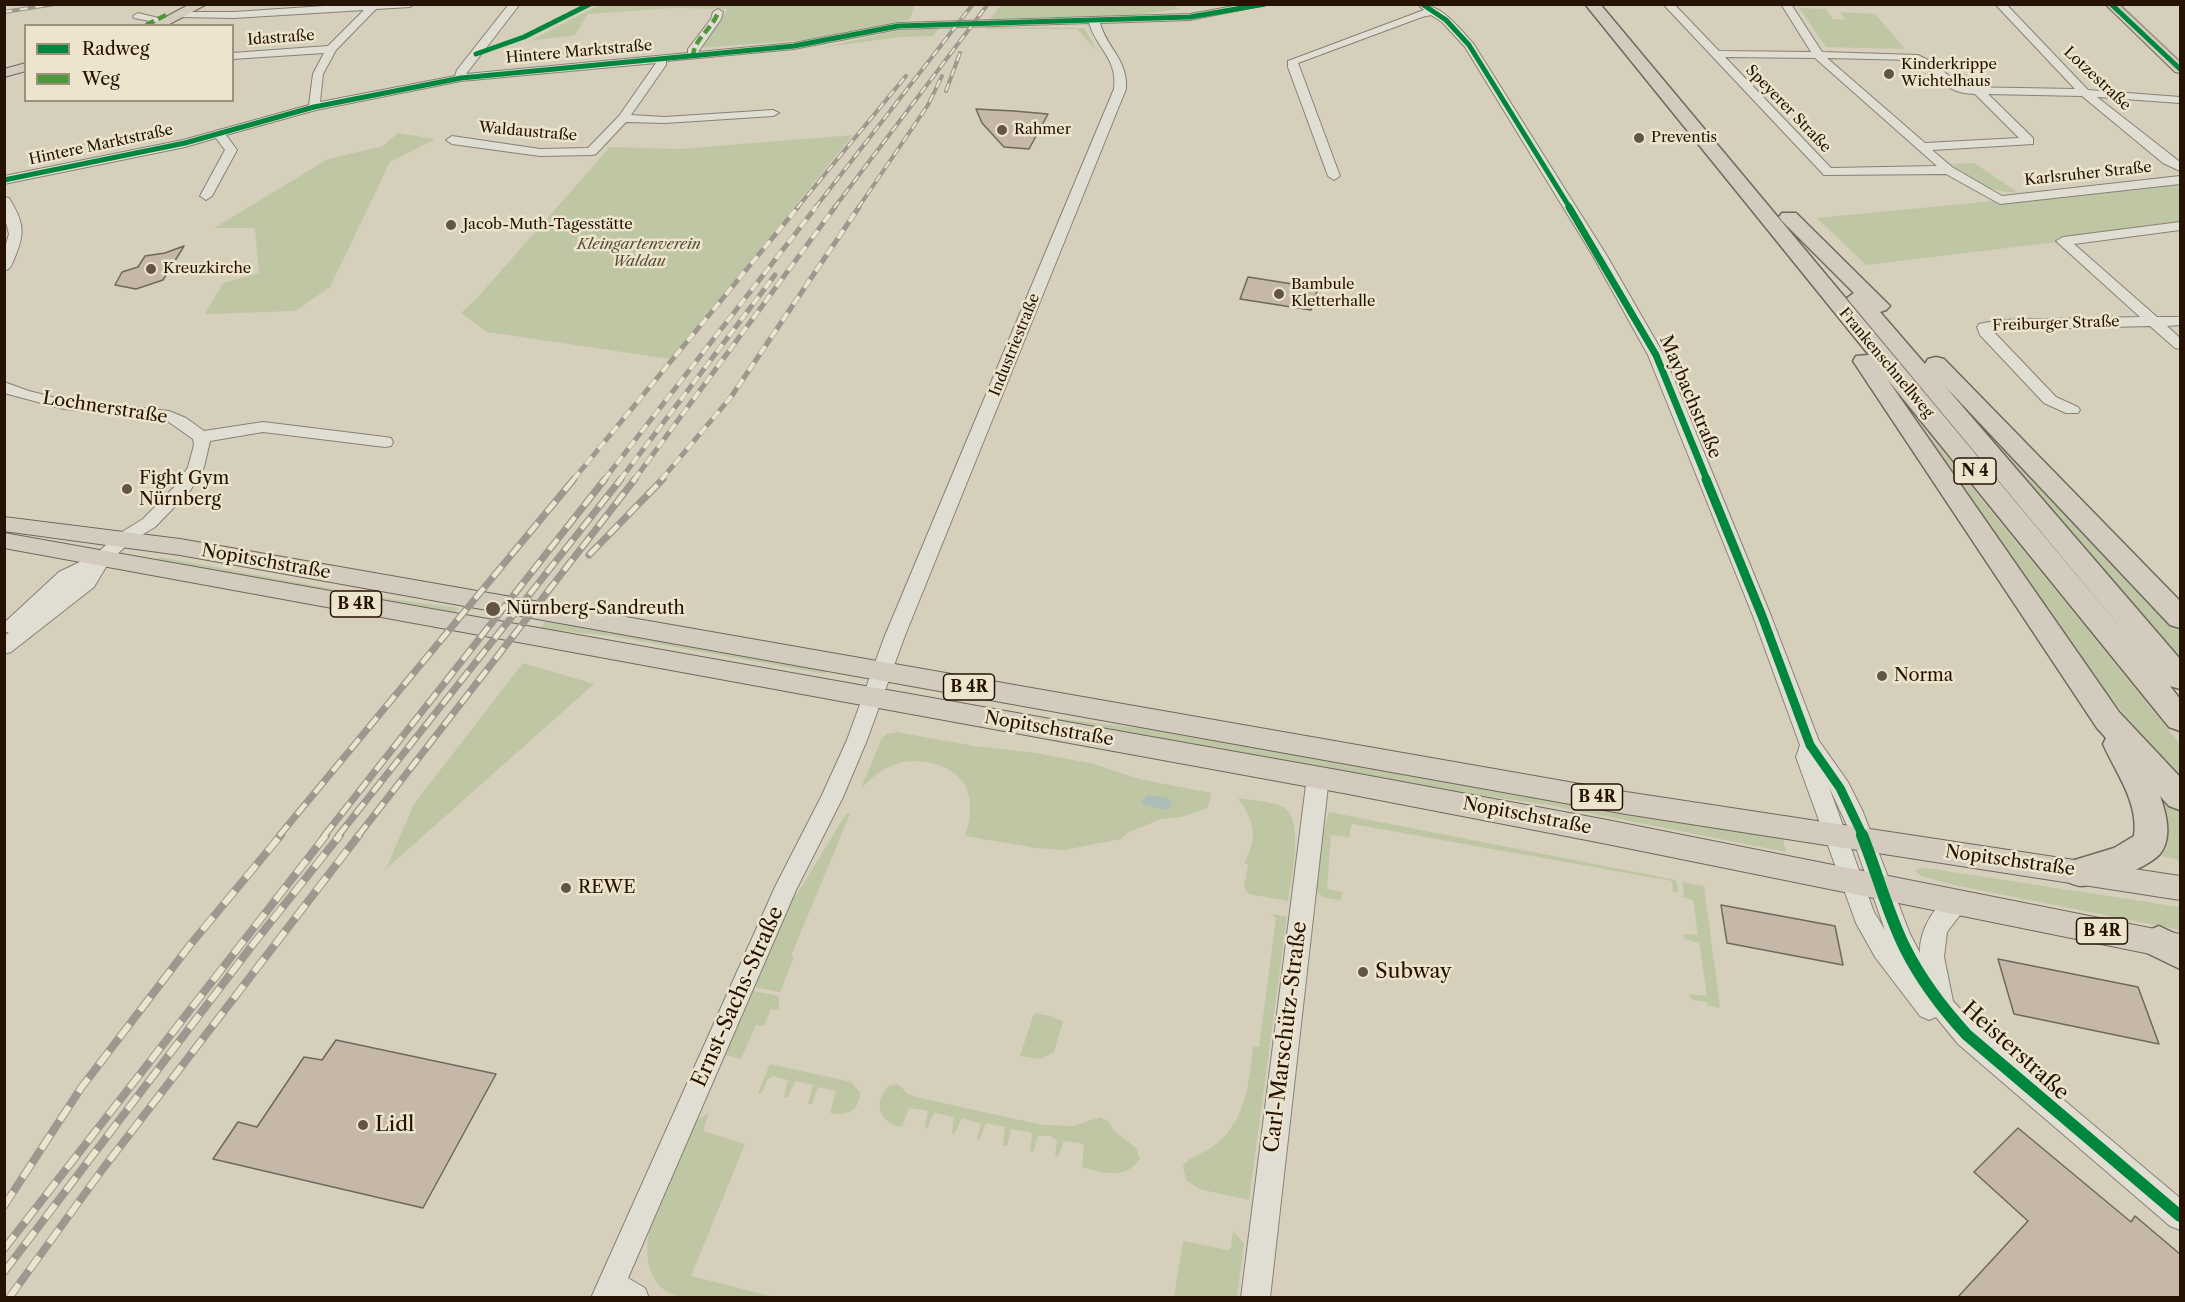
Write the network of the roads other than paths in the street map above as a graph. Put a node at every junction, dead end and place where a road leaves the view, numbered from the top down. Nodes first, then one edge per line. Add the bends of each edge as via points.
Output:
1 (219, 4) edge
2 (410, 4) edge
3 (515, 4) edge
4 (1265, 4) edge
5 (1592, 4) edge
6 (1610, 4) edge
7 (1668, 4) edge
8 (1786, 4) edge
9 (2000, 4) edge
10 (2111, 4) edge
11 (374, 5) edge
12 (1428, 8) edge
13 (191, 11) edge
14 (718, 12) dead end
15 (138, 16) dead end
16 (1094, 21) junction
17 (161, 23) edge
18 (332, 49) junction
19 (1714, 54) junction
20 (1818, 54) junction
21 (234, 56) edge
22 (693, 57) junction
23 (661, 60) junction
24 (24, 68) edge
25 (2181, 69) edge
26 (4, 73) edge
27 (461, 78) junction
28 (1979, 92) junction
29 (2085, 93) junction
30 (2181, 100) edge
31 (314, 107) junction
32 (773, 113) dead end
33 (623, 118) junction
34 (219, 134) junction
35 (452, 140) dead end
36 (1922, 147) junction
37 (2181, 167) edge
38 (1948, 170) junction
39 (1334, 176) dead end
40 (4, 180) edge
41 (2181, 180) edge
42 (206, 196) dead end
43 (4, 201) edge
44 (1780, 220) junction
45 (2181, 226) edge
46 (4, 267) edge
47 (2153, 321) junction
48 (2181, 321) edge
49 (2181, 345) edge
50 (4, 387) edge
51 (2072, 410) dead end
52 (384, 442) dead end
53 (200, 445) junction
54 (4, 524) edge
55 (123, 539) junction
56 (4, 540) edge
57 (103, 558) junction
58 (2181, 618) edge
59 (4, 634) edge
60 (4, 647) edge
61 (881, 671) junction
62 (2181, 678) edge
63 (871, 697) junction
64 (1058, 702) junction
65 (2181, 719) edge
66 (2108, 720) junction
67 (1041, 727) junction
68 (1810, 745) junction
69 (1318, 777) junction
70 (2181, 797) edge
71 (1835, 836) junction
72 (1863, 840) junction
73 (2080, 872) junction
74 (1851, 880) junction
75 (1880, 886) junction
76 (2181, 888) edge
77 (1958, 902) junction
78 (2174, 948) edge
79 (1946, 1012) junction
80 (1967, 1035) junction
81 (2181, 1216) edge
82 (617, 1293) edge
83 (1255, 1298) edge

1 - 13 street
2 - 11 street
3 - 27 street via 461,72
4 - 16 street, Hintere Marktstraße via 1190,17
5 - 44 highway, Frankenschnellweg
6 - 44 highway, Frankenschnellweg
7 - 19 street, Speyerer Straße
8 - 20 street
9 - 29 street, Lotzestraße
10 - 25 main road
11 - 13 street via 234,15
11 - 18 street
12 - 39 street via 1295,60 1293,67
12 - 68 street, Maybachstraße via 1469,45 1600,256 1656,355
13 - 17 main road
14 - 22 street via 693,49
15 - 17 street
16 - 22 street, Hintere Marktstraße via 898,26 808,44
16 - 61 street, Industriestraße via 1121,68 1120,89
18 - 21 street, Idastraße
18 - 31 street via 318,74
19 - 20 street
19 - 38 street, Speyerer Straße via 1828,172
20 - 28 street via 1920,57 1950,85
20 - 36 street
22 - 23 street, Hintere Marktstraße
23 - 27 street, Hintere Marktstraße
23 - 33 street, Waldaustraße
24 - 26 main road
27 - 31 street, Hintere Marktstraße
28 - 29 street
28 - 36 street via 2029,141
29 - 30 street
29 - 37 street, Lotzestraße
31 - 34 street, Hintere Marktstraße
32 - 33 street via 665,120
33 - 35 street, Waldaustraße via 599,146 583,153
34 - 40 street, Hintere Marktstraße
34 - 42 street via 231,150
36 - 38 street
38 - 41 street, Karlsruher Straße via 2000,200
43 - 46 street via 18,227 17,239
44 - 58 highway via 1953,381
44 - 62 highway, Frankenschnellweg / N 4
44 - 65 highway, Frankenschnellweg / N 4
44 - 66 highway via 1795,264
45 - 47 street via 2063,241
47 - 48 street, Freiburger Straße
47 - 49 street
47 - 51 street, Freiburger Straße via 1983,327 2050,400
50 - 53 street, Lochnerstraße via 62,404 169,417 180,421
52 - 53 street via 263,427
53 - 55 street via 196,467 177,494 149,523
54 - 55 main road, Nopitschstraße / B 4R
55 - 57 street
55 - 61 main road, Nopitschstraße / B 4R
56 - 57 main road, Nopitschstraße / B 4R
57 - 59 street via 66,577
57 - 60 street via 87,582
57 - 63 main road, Nopitschstraße / B 4R
61 - 63 street
61 - 64 main road, Nopitschstraße / B 4R
63 - 67 main road, Nopitschstraße / B 4R
63 - 82 street, Ernst-Sachs-Straße via 857,740 786,887
64 - 67 main road via 1037,715
64 - 71 main road, Nopitschstraße / B 4R
66 - 70 highway
66 - 73 highway via 2150,809 2150,840 2142,850 2123,860
67 - 69 main road, Nopitschstraße / B 4R
68 - 71 street, Maybachstraße via 1807,757
68 - 72 street, Maybachstraße via 1825,761 1839,786
69 - 74 main road, Nopitschstraße / B 4R
69 - 83 street, Carl-Marschütz-Straße
71 - 72 main road, Nopitschstraße / B 4R
71 - 74 street, Maybachstraße
72 - 73 main road, Nopitschstraße / B 4R
72 - 75 street, Heisterstraße
73 - 76 main road, Nopitschstraße / B 4R
74 - 75 main road, Nopitschstraße / B 4R
74 - 80 street, Heisterstraße via 1864,916 1899,971 1931,1010
75 - 77 main road, Nopitschstraße / B 4R
75 - 79 street, Heisterstraße via 1914,967
77 - 78 main road, Nopitschstraße / B 4R
77 - 79 street, Heisterstraße via 1941,918 1931,945
79 - 80 street, Heisterstraße
80 - 81 street, Heisterstraße

